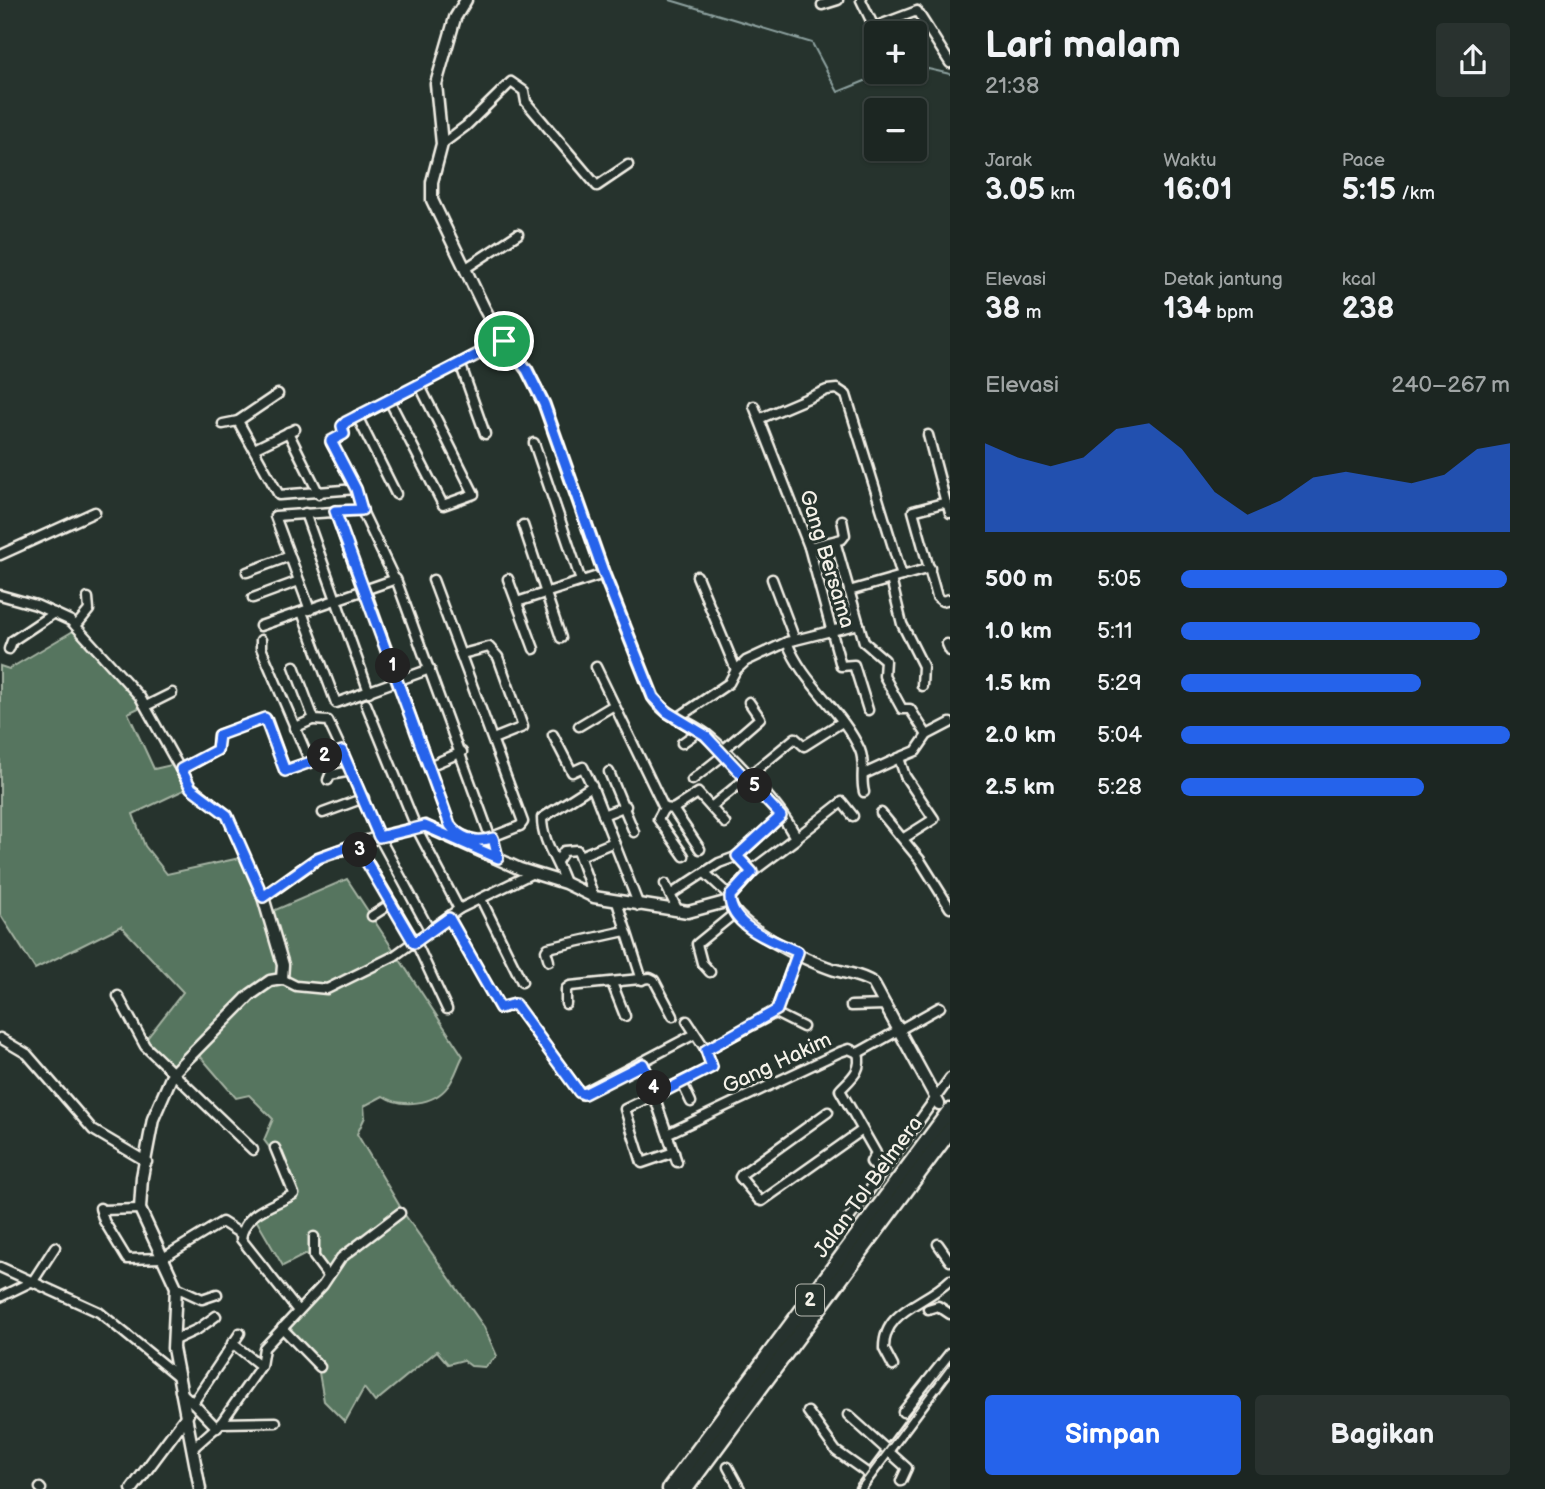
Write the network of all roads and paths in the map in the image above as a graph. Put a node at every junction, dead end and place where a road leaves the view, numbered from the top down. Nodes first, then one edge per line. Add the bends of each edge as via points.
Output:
1 (466, 0) edge
2 (838, 0) edge
3 (861, 0) edge
4 (822, 5) dead end
5 (950, 63) edge
6 (442, 144) junction
7 (628, 165) dead end
8 (517, 234) dead end
9 (466, 268) junction
10 (504, 341) junction
11 (460, 363) junction
12 (419, 384) junction
13 (278, 394) dead end
14 (388, 400) junction
15 (754, 406) dead end
16 (357, 416) junction
17 (761, 418) junction
18 (238, 421) junction
19 (223, 424) dead end
20 (485, 434) dead end
21 (928, 435) dead end
22 (534, 443) dead end
23 (254, 449) junction
24 (356, 489) junction
25 (319, 494) junction
26 (396, 494) dead end
27 (946, 503) junction
28 (335, 511) junction
29 (95, 512) dead end
30 (305, 513) junction
31 (363, 513) dead end
32 (950, 513) edge
33 (842, 520) dead end
34 (523, 525) dead end
35 (835, 541) junction
36 (809, 547) junction
37 (0, 555) edge
38 (290, 556) junction
39 (930, 568) junction
40 (247, 572) dead end
41 (604, 574) junction
42 (697, 576) dead end
43 (902, 576) junction
44 (394, 578) junction
45 (508, 579) dead end
46 (772, 579) dead end
47 (891, 579) junction
48 (433, 580) dead end
49 (299, 581) junction
50 (581, 581) junction
51 (364, 590) junction
52 (849, 591) junction
53 (546, 593) junction
54 (0, 595) edge
55 (88, 598) dead end
56 (253, 598) dead end
57 (950, 599) edge
58 (335, 600) junction
59 (517, 602) junction
60 (306, 611) junction
61 (54, 613) junction
62 (859, 624) junction
63 (76, 626) junction
64 (260, 626) dead end
65 (832, 631) junction
66 (561, 638) dead end
67 (261, 640) dead end
68 (791, 641) junction
69 (9, 649) dead end
70 (534, 649) dead end
71 (462, 654) junction
72 (294, 666) dead end
73 (596, 667) dead end
74 (430, 669) junction
75 (736, 670) junction
76 (399, 681) junction
77 (922, 686) dead end
78 (369, 692) junction
79 (172, 693) dead end
80 (749, 702) dead end
81 (366, 704) dead end
82 (614, 705) junction
83 (146, 706) junction
84 (867, 710) dead end
85 (676, 719) junction
86 (314, 720) junction
87 (842, 722) junction
88 (950, 723) edge
89 (579, 726) dead end
90 (294, 728) junction
91 (699, 731) junction
92 (553, 735) dead end
93 (927, 735) junction
94 (493, 739) junction
95 (682, 743) dead end
96 (342, 751) junction
97 (462, 752) junction
98 (723, 752) junction
99 (899, 758) junction
100 (310, 762) junction
101 (429, 766) junction
102 (181, 769) junction
103 (351, 771) junction
104 (609, 772) dead end
105 (864, 774) junction
106 (747, 777) junction
107 (328, 780) dead end
108 (692, 780) dead end
109 (592, 786) junction
110 (864, 792) dead end
111 (364, 798) junction
112 (626, 806) junction
113 (711, 807) junction
114 (669, 809) junction
115 (323, 813) dead end
116 (881, 813) dead end
117 (603, 815) junction
118 (781, 816) junction
119 (853, 816) dead end
120 (725, 823) dead end
121 (416, 827) junction
122 (634, 832) dead end
123 (379, 837) junction
124 (493, 838) junction
125 (796, 838) junction
126 (904, 838) junction
127 (614, 842) junction
128 (356, 844) junction
129 (700, 849) dead end
130 (580, 856) junction
131 (684, 856) dead end
132 (737, 856) junction
133 (498, 858) junction
134 (558, 860) junction
135 (752, 872) junction
136 (705, 873) junction
137 (531, 874) junction
138 (565, 883) junction
139 (664, 884) dead end
140 (670, 895) junction
141 (263, 897) junction
142 (594, 897) junction
143 (729, 898) junction
144 (481, 899) junction
145 (617, 902) junction
146 (392, 903) junction
147 (639, 906) junction
148 (950, 908) edge
149 (459, 909) junction
150 (678, 911) junction
151 (735, 913) junction
152 (372, 916) dead end
153 (449, 918) junction
154 (430, 931) junction
155 (625, 931) junction
156 (414, 943) junction
157 (798, 952) junction
158 (549, 961) dead end
159 (709, 972) dead end
160 (282, 979) junction
161 (642, 980) junction
162 (522, 982) dead end
163 (612, 983) junction
164 (118, 996) dead end
165 (566, 1004) dead end
166 (886, 1005) junction
167 (852, 1006) dead end
168 (940, 1007) dead end
169 (447, 1009) dead end
170 (775, 1013) junction
171 (625, 1016) dead end
172 (673, 1016) dead end
173 (687, 1021) dead end
174 (803, 1027) dead end
175 (898, 1028) junction
176 (695, 1034) junction
177 (0, 1038) edge
178 (706, 1050) junction
179 (858, 1053) junction
180 (643, 1064) junction
181 (173, 1073) junction
182 (950, 1078) edge
183 (682, 1083) junction
184 (657, 1095) junction
185 (691, 1102) dead end
186 (941, 1104) edge
187 (828, 1112) dead end
188 (950, 1130) edge
189 (861, 1131) junction
190 (669, 1133) junction
191 (275, 1148) dead end
192 (253, 1150) dead end
193 (674, 1152) junction
194 (147, 1162) junction
195 (677, 1162) dead end
196 (884, 1169) junction
197 (140, 1209) junction
198 (400, 1213) dead end
199 (848, 1220) dead end
200 (241, 1234) junction
201 (314, 1237) dead end
202 (938, 1244) dead end
203 (55, 1247) dead end
204 (163, 1258) junction
205 (950, 1261) edge
206 (0, 1267) edge
207 (328, 1276) junction
208 (950, 1280) edge
209 (33, 1281) junction
210 (176, 1287) junction
211 (217, 1294) dead end
212 (0, 1297) edge
213 (928, 1310) dead end
214 (298, 1311) junction
215 (950, 1314) edge
216 (216, 1316) dead end
217 (282, 1328) junction
218 (240, 1333) dead end
219 (174, 1340) junction
220 (232, 1343) junction
221 (950, 1353) edge
222 (261, 1366) junction
223 (893, 1366) dead end
224 (320, 1367) dead end
225 (950, 1368) edge
226 (176, 1375) junction
227 (178, 1389) junction
228 (193, 1403) junction
229 (808, 1412) dead end
230 (903, 1412) dead end
231 (188, 1414) junction
232 (848, 1415) dead end
233 (276, 1422) dead end
234 (219, 1426) junction
235 (193, 1448) junction
236 (887, 1452) junction
237 (728, 1467) dead end
238 (870, 1475) junction
239 (901, 1481) dead end
240 (132, 1489) edge
241 (200, 1489) edge
242 (670, 1489) edge
243 (685, 1489) edge
244 (740, 1489) edge
245 (860, 1489) edge

1 - 6 street via 455,18 436,84
2 - 4 street
3 - 5 street via 874,27 918,12
6 - 7 street via 511,82 524,91 526,102 597,186
6 - 9 street via 432,200
8 - 9 street
9 - 10 street
10 - 11 street
10 - 41 street via 527,370 544,404
11 - 12 street
11 - 20 street
12 - 14 street
12 - 14 street via 474,494 443,505
13 - 18 street
14 - 16 street
15 - 17 street, Gang Bersama
16 - 24 street via 342,426 344,434 331,441
16 - 26 street
17 - 36 street, Gang Bersama
17 - 43 street via 827,390 837,389 846,395
18 - 19 street
18 - 23 street
21 - 27 street
22 - 50 street
23 - 25 street via 279,495
23 - 25 street via 291,431
24 - 25 street
24 - 28 street via 362,510
27 - 32 street
27 - 39 street via 913,512
28 - 30 street
28 - 51 street
29 - 37 street
30 - 38 street via 275,516
30 - 58 street
31 - 44 street
33 - 35 street via 844,537
34 - 53 street
35 - 36 street
35 - 52 street
36 - 65 street, Gang Bersama
38 - 40 street
38 - 49 street
39 - 43 street
39 - 57 street via 937,597
41 - 50 street
41 - 85 street via 653,697
42 - 75 street
43 - 47 street
44 - 51 street
44 - 74 street via 401,585
45 - 59 street
46 - 68 street
47 - 52 street
47 - 77 street via 902,624 923,666
48 - 71 street
49 - 56 street
49 - 60 street
50 - 53 street
51 - 58 street
51 - 76 street
52 - 62 street
53 - 59 street
53 - 66 street
54 - 61 street
55 - 63 street via 89,610
58 - 60 street
58 - 78 street
59 - 70 street
60 - 64 street
60 - 78 street via 337,703
61 - 63 street
61 - 69 street via 12,641
62 - 65 street
62 - 93 street via 865,645 885,660 884,676 902,709 910,709
63 - 83 street
65 - 68 street
65 - 84 street, Gang Bersama via 841,666 854,665
67 - 90 street
68 - 75 street
68 - 87 street via 805,676
71 - 94 street
71 - 94 street via 489,647 498,657 523,727
72 - 86 street
73 - 82 street
74 - 76 street
74 - 97 street
75 - 85 street via 729,683
76 - 78 street
76 - 101 street
79 - 83 street
80 - 98 street via 760,718
81 - 121 street
82 - 89 street
82 - 114 street
83 - 102 street
85 - 91 street
86 - 90 street
86 - 96 street via 328,720
87 - 105 street via 860,751
87 - 106 street via 804,746 795,738
88 - 93 street
90 - 100 street
91 - 95 street
91 - 98 street
92 - 109 street via 572,772 583,767
93 - 99 street via 916,751
94 - 124 street via 523,822
96 - 100 street
96 - 103 street
97 - 101 street
97 - 124 street
98 - 106 street
98 - 108 street
99 - 105 street
99 - 126 street via 903,773 933,819
100 - 102 street via 283,769 265,718 219,735 217,750
101 - 124 street via 452,829 476,842
102 - 141 street via 191,788 227,815
103 - 107 street via 330,775
103 - 111 street
104 - 112 street
105 - 110 street
106 - 113 street
106 - 118 street
109 - 117 street
109 - 134 street via 542,818 547,843
111 - 115 street
111 - 123 street
112 - 117 street
112 - 122 street
113 - 114 street via 696,793
113 - 120 street
114 - 129 street
114 - 131 street via 658,819
116 - 126 street
117 - 127 street
118 - 125 street
118 - 132 street
119 - 125 street via 842,802
121 - 123 street
121 - 133 street via 432,827
121 - 149 street
123 - 128 street
123 - 154 street
124 - 133 street
125 - 135 street
126 - 148 street
127 - 130 street
127 - 147 street
128 - 141 street via 318,858
128 - 146 street
130 - 134 street via 574,849 562,853
130 - 142 street
132 - 135 street
132 - 136 street
133 - 137 street
134 - 138 street
135 - 143 street
136 - 140 street
136 - 143 street
137 - 138 street
137 - 144 street
138 - 142 street
139 - 140 street
140 - 150 street
141 - 160 street via 284,965
142 - 145 street
143 - 150 street via 696,911
143 - 151 street
144 - 149 street
144 - 162 street
145 - 147 street
145 - 155 street
146 - 152 street
146 - 156 street
147 - 150 street
149 - 153 street
151 - 157 street via 757,933
151 - 159 street via 697,944
153 - 154 street
153 - 180 street via 500,1008 515,1004 579,1092 584,1094
154 - 156 street
155 - 158 street via 548,947
155 - 161 street
156 - 160 street via 327,989 296,986
156 - 169 street
157 - 166 street via 827,968 868,979
157 - 170 street
160 - 181 street via 270,981 250,995
161 - 163 street
161 - 172 street via 654,980
163 - 165 street via 568,986
163 - 171 street
164 - 181 street via 145,1046
166 - 167 street
166 - 175 street
168 - 175 street, Gang Hakim
170 - 174 street
170 - 178 street
173 - 176 street
175 - 179 street, Gang Hakim
175 - 186 street
176 - 178 street
176 - 180 street
177 - 194 street via 27,1054 93,1130
178 - 183 street via 712,1067
179 - 189 street via 852,1080 839,1090
179 - 190 street, Gang Hakim via 840,1052
180 - 184 street
181 - 192 street
181 - 194 street via 153,1119
182 - 186 street
183 - 184 street
183 - 185 street
184 - 190 street
184 - 193 street via 625,1109 639,1161 645,1164
186 - 196 street
186 - 242 highway, Jalan Tol Belmera / 2
187 - 189 street via 741,1174 759,1200
188 - 243 highway, Jalan Tol Belmera / 2
189 - 196 street via 876,1153 871,1162 877,1170
190 - 193 street
191 - 200 street via 294,1194 253,1214
193 - 195 street
194 - 197 street
196 - 199 street
197 - 204 street
197 - 204 street via 101,1209 127,1259
198 - 207 street via 341,1258
200 - 204 street via 222,1222
200 - 214 street via 244,1244
201 - 207 street via 314,1257
202 - 205 street
203 - 209 street
204 - 210 street
206 - 209 street
207 - 214 street
208 - 223 street via 888,1324 884,1349
209 - 212 street
209 - 226 street via 99,1312
210 - 211 street via 202,1299
210 - 219 street
213 - 215 street via 938,1306
214 - 217 street
216 - 219 street
217 - 222 street via 264,1348
217 - 224 street
218 - 220 street
219 - 226 street
220 - 222 street
220 - 228 street
221 - 230 street
222 - 234 street
225 - 236 street
226 - 227 street
227 - 228 street
227 - 231 street
228 - 234 street
229 - 238 street via 836,1451
231 - 235 street
231 - 240 street
232 - 236 street
233 - 234 street
234 - 235 street
235 - 241 street
236 - 238 street
236 - 239 street via 907,1468
237 - 244 street
238 - 245 street

